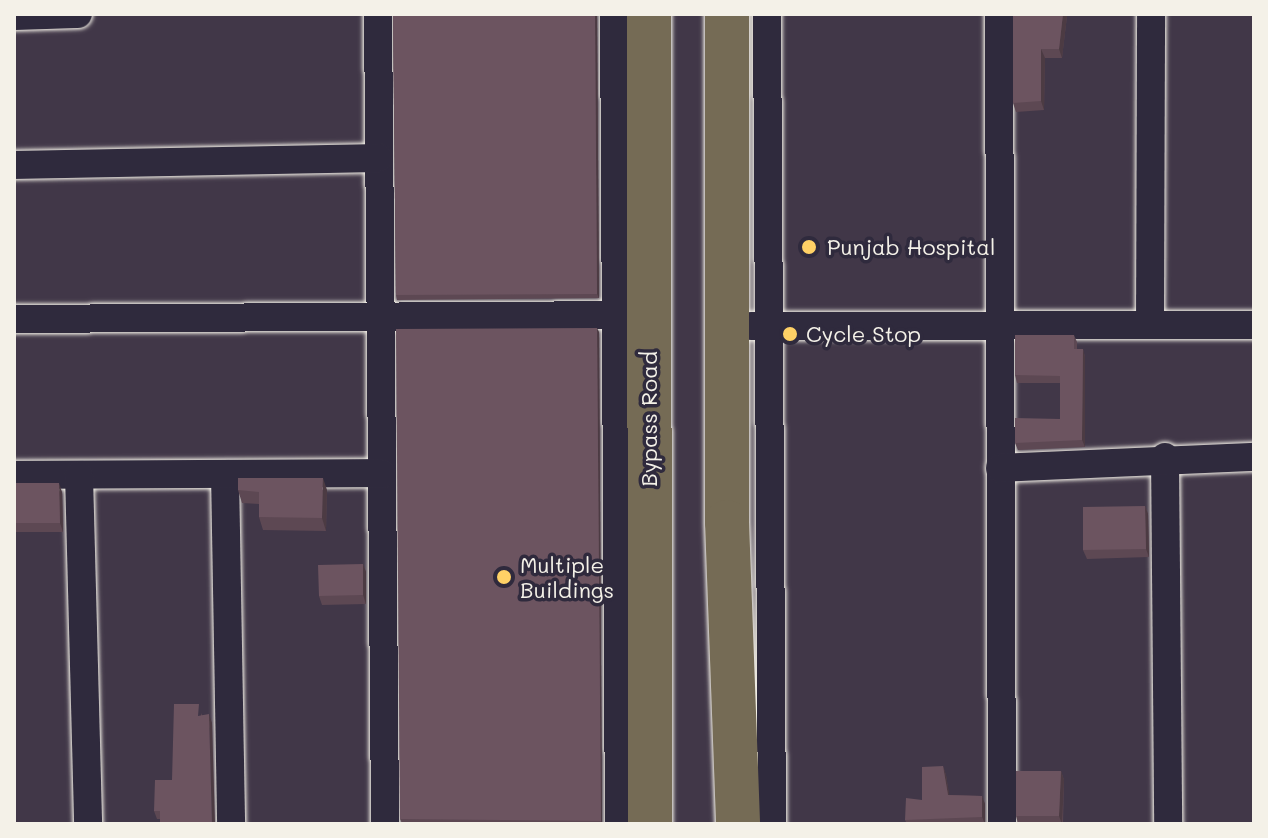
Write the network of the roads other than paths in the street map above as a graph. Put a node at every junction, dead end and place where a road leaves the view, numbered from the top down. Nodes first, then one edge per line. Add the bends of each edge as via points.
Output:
1 (78, 14) edge
2 (378, 14) edge
3 (614, 14) edge
4 (649, 14) edge
5 (727, 14) edge
6 (767, 14) edge
7 (999, 14) edge
8 (1151, 14) edge
9 (14, 16) edge
10 (379, 158) junction
11 (14, 165) edge
12 (632, 315) junction
13 (384, 316) junction
14 (14, 319) edge
15 (999, 323) junction
16 (1150, 324) junction
17 (1254, 325) edge
18 (747, 326) junction
19 (1165, 457) junction
20 (1254, 457) edge
21 (1000, 468) junction
22 (382, 473) junction
23 (225, 474) junction
24 (14, 475) edge
25 (79, 475) junction
26 (88, 824) edge
27 (231, 824) edge
28 (385, 824) edge
29 (619, 824) edge
30 (650, 824) edge
31 (738, 824) edge
32 (772, 824) edge
33 (1002, 824) edge
34 (1168, 824) edge

1 - 9 street
2 - 10 street
3 - 12 street
4 - 12 main road, Bypass Road
5 - 18 main road
6 - 18 street
7 - 15 street
8 - 16 street
10 - 11 street
10 - 13 street
12 - 13 street
12 - 29 street
12 - 30 main road, Bypass Road
13 - 14 street
13 - 22 street
15 - 16 street
15 - 18 street
15 - 21 street
16 - 17 street
18 - 31 main road via 727,522
18 - 32 street
19 - 20 street
19 - 21 street
19 - 34 street
21 - 33 street
22 - 23 street
22 - 28 street
23 - 25 street
23 - 27 street
24 - 25 street
25 - 26 street

